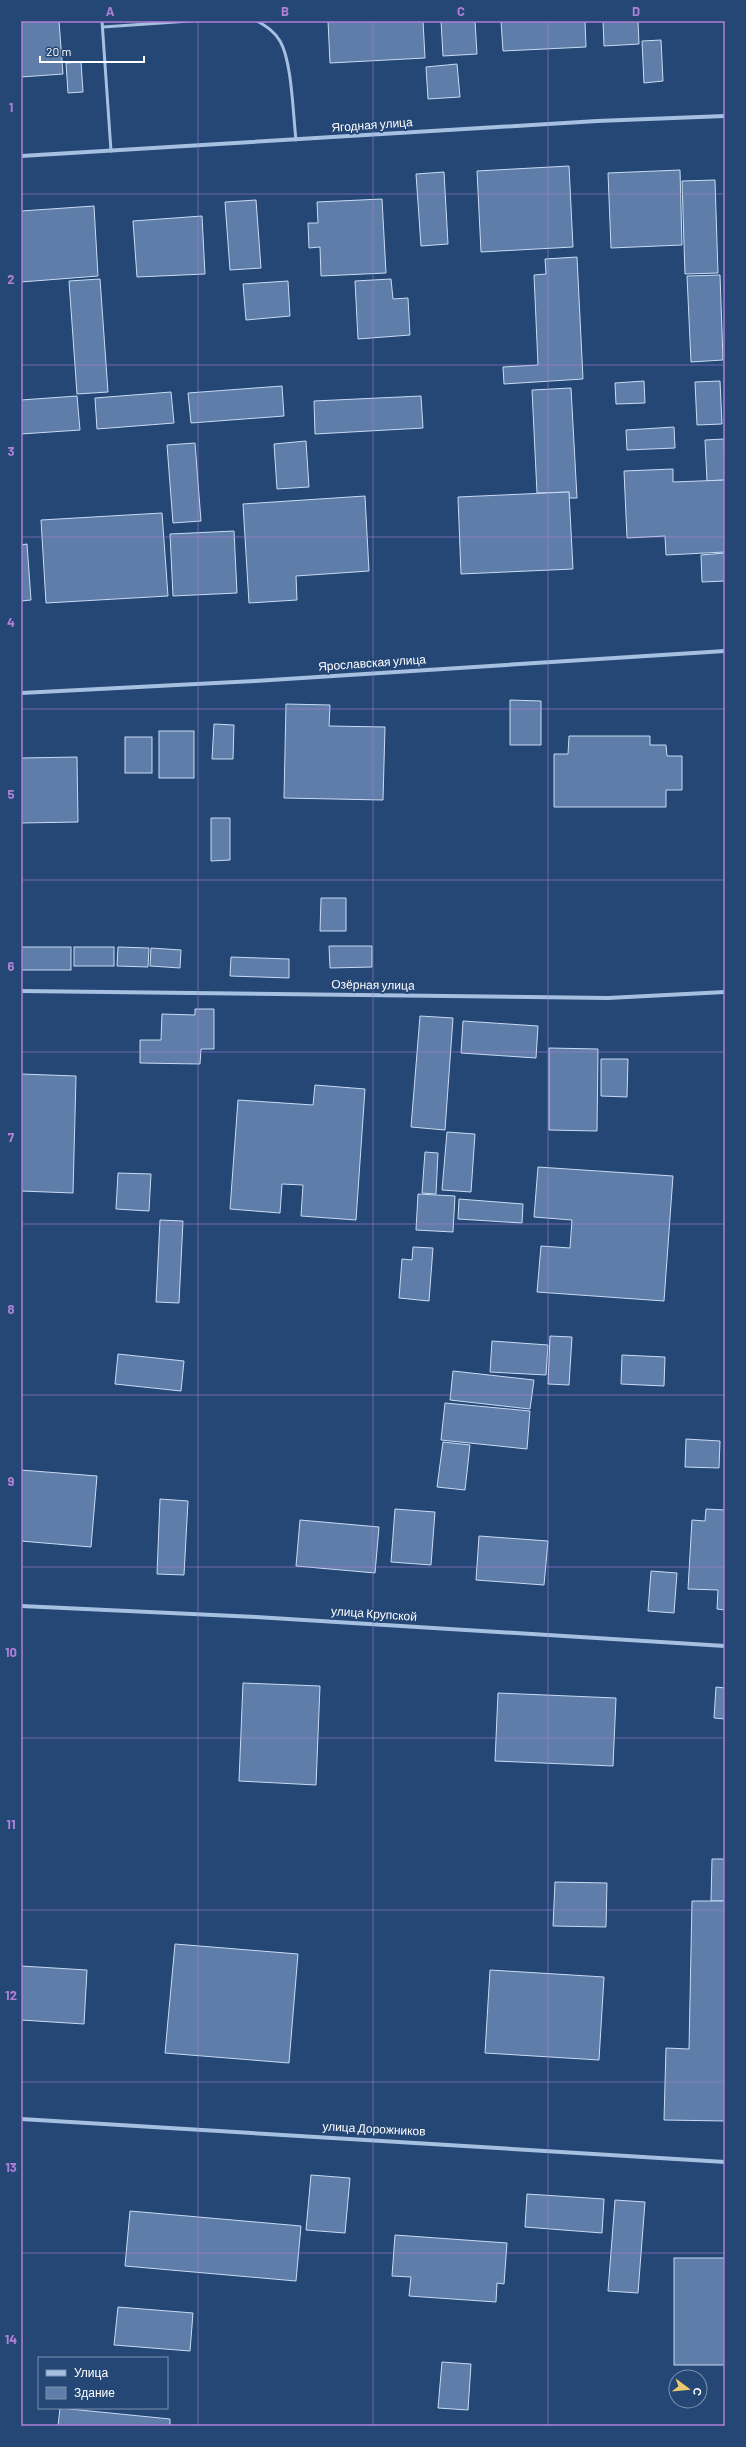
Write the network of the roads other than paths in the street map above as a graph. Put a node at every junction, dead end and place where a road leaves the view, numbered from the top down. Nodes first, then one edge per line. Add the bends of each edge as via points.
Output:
1 (102, 21) edge
2 (190, 21) edge
3 (257, 21) edge
4 (103, 27) junction
5 (725, 116) edge
6 (296, 140) junction
7 (111, 151) junction
8 (21, 156) edge
9 (725, 651) edge
10 (21, 693) edge
11 (21, 991) edge
12 (725, 992) edge
13 (21, 1606) edge
14 (725, 1646) edge
15 (21, 2119) edge
16 (725, 2162) edge

1 - 4 lane
2 - 4 lane
3 - 6 lane via 270,29 281,42 287,66
4 - 7 lane
5 - 6 street, Ягодная улица via 597,121
6 - 7 street, Ягодная улица
7 - 8 street, Ягодная улица
9 - 10 street, Ярославская улица
11 - 12 street, Озёрная улица via 608,998
13 - 14 street, улица Крупской via 256,1616
15 - 16 street, улица Дорожников

